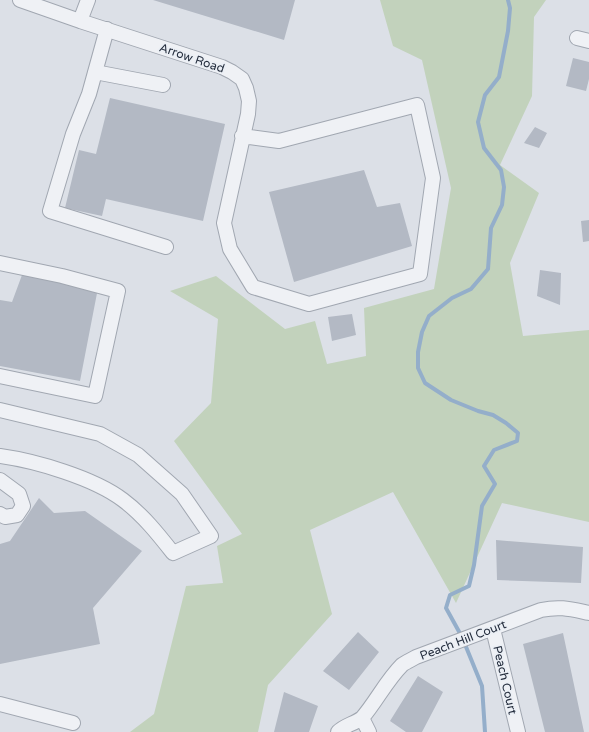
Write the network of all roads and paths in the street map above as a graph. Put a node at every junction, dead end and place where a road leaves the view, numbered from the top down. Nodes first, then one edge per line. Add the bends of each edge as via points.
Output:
1 (20, 0) edge
2 (88, 0) edge
3 (80, 21) junction
4 (107, 29) junction
5 (95, 72) junction
6 (163, 85) dead end
7 (242, 136) junction
8 (166, 247) dead end
9 (0, 263) edge
10 (0, 376) edge
11 (0, 410) edge
12 (0, 456) edge
13 (0, 480) edge
14 (0, 514) edge
15 (589, 613) edge
16 (493, 629) junction
17 (0, 704) edge
18 (362, 718) junction
19 (73, 723) dead end
20 (338, 732) edge
21 (369, 732) edge
22 (518, 732) edge

1 - 3 street, Arrow Road
2 - 3 street
3 - 4 street, Arrow Road
4 - 5 street
4 - 7 street, Arrow Road via 232,72 242,80 249,100
5 - 6 street
5 - 8 street via 50,211
7 - 7 street, Arrow Road via 224,223 230,249 253,287 309,304 420,274 433,178 417,105 279,142
9 - 10 street via 118,291 95,396
11 - 12 street via 100,434 138,455 182,494 211,536 173,553 145,519 122,499 94,483 51,467
13 - 14 street via 19,494 23,506 17,515 5,517
15 - 16 street, Peach Hill Court via 554,607
16 - 18 street, Peach Hill Court via 403,664
16 - 22 street, Peach Court
17 - 19 street
18 - 20 street, Peach Hill Court
18 - 21 street

